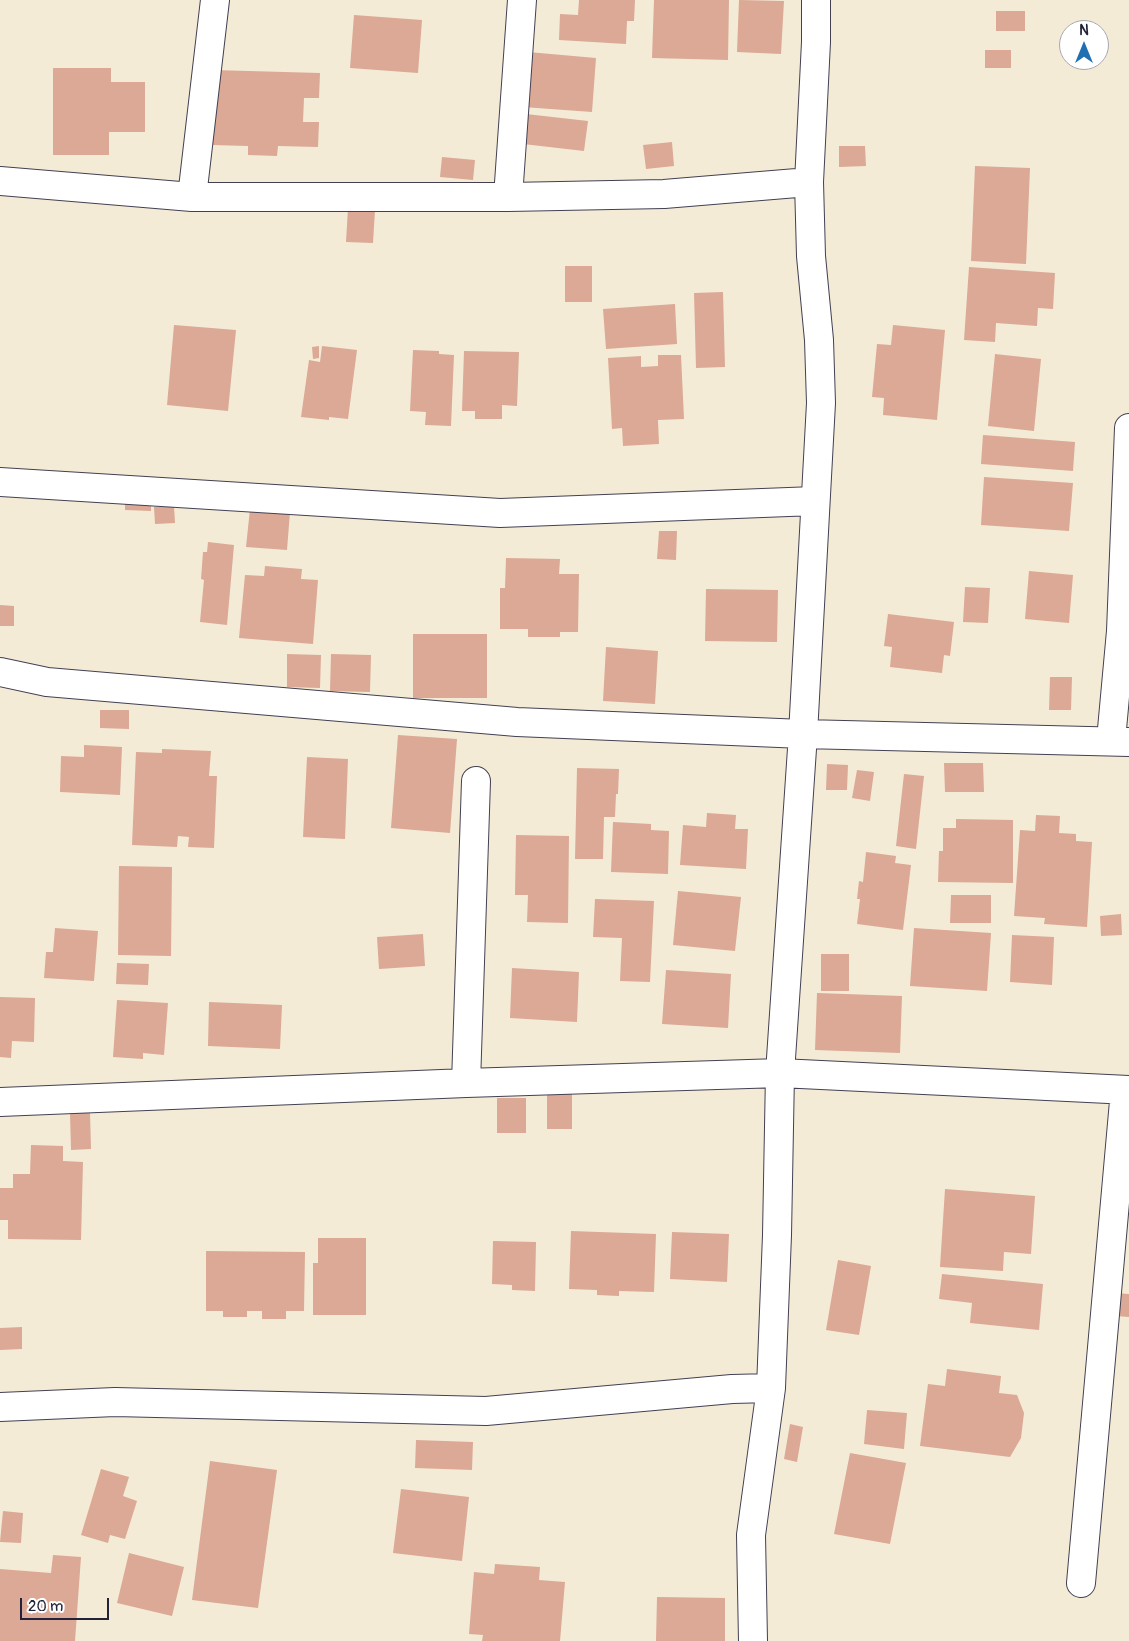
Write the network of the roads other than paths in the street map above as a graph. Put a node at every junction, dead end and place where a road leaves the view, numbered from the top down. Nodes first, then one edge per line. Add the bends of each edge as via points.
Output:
1 (215, 0) edge
2 (522, 0) edge
3 (816, 0) edge
4 (0, 181) edge
5 (809, 182) junction
6 (192, 197) junction
7 (508, 197) junction
8 (1129, 428) edge
9 (0, 482) edge
10 (815, 501) junction
11 (0, 672) edge
12 (803, 734) junction
13 (1120, 741) edge
14 (476, 781) dead end
15 (780, 1073) junction
16 (466, 1083) junction
17 (1127, 1090) edge
18 (0, 1102) edge
19 (771, 1388) junction
20 (0, 1407) edge
21 (1081, 1583) dead end
22 (753, 1641) edge

1 - 6 street
2 - 7 street
3 - 5 street
4 - 6 street
5 - 7 street via 664,194
5 - 10 street via 811,256 819,340
6 - 7 street
8 - 13 street
9 - 10 street via 500,513
10 - 12 street
11 - 12 street via 47,682 517,722
12 - 13 street
12 - 15 street
14 - 16 street
15 - 16 street
15 - 17 street
15 - 19 street
16 - 18 street
17 - 21 street
19 - 20 street via 486,1410 115,1402
19 - 22 street via 751,1535

